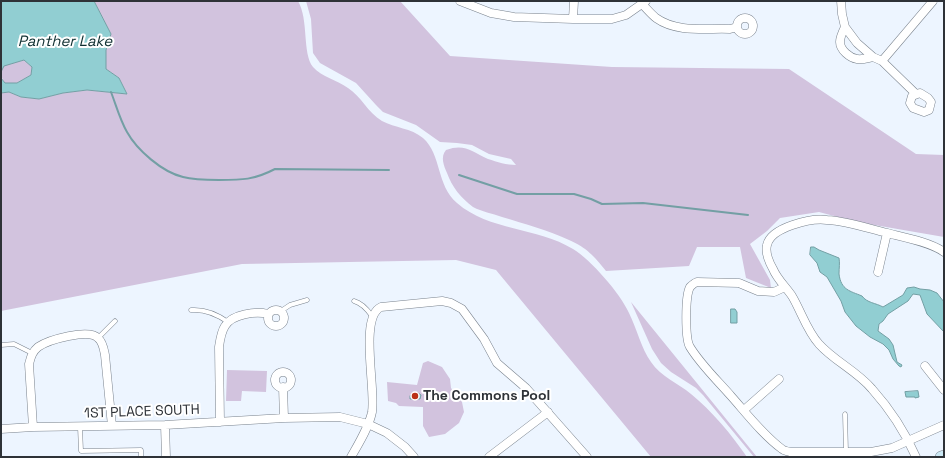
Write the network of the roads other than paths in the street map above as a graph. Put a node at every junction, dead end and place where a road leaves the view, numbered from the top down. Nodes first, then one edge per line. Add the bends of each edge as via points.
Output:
1 (460, 1) edge
2 (574, 1) edge
3 (842, 1) edge
4 (933, 1) edge
5 (644, 3) edge
6 (573, 19) junction
7 (737, 27) dead end
8 (845, 27) junction
9 (873, 57) junction
10 (882, 61) junction
11 (916, 94) dead end
12 (887, 233) junction
13 (944, 252) edge
14 (878, 272) dead end
15 (785, 287) junction
16 (307, 300) dead end
17 (354, 301) dead end
18 (191, 310) dead end
19 (281, 311) junction
20 (268, 314) junction
21 (372, 316) junction
22 (116, 321) dead end
23 (228, 322) junction
24 (98, 338) junction
25 (1, 345) edge
26 (32, 354) junction
27 (925, 366) dead end
28 (779, 379) dead end
29 (283, 387) dead end
30 (944, 390) edge
31 (744, 410) junction
32 (548, 412) junction
33 (845, 414) dead end
34 (284, 418) junction
35 (220, 422) junction
36 (368, 424) junction
37 (944, 425) edge
38 (112, 426) junction
39 (165, 426) junction
40 (33, 427) junction
41 (80, 427) junction
42 (1, 429) edge
43 (909, 441) junction
44 (846, 452) junction
45 (830, 454) edge
46 (141, 457) edge
47 (166, 457) edge
48 (352, 457) edge
49 (414, 457) edge
50 (489, 457) edge
51 (587, 457) edge
52 (916, 457) edge

1 - 6 street via 491,13
2 - 6 street
3 - 8 street
4 - 10 street
5 - 6 street via 626,15 612,19
5 - 7 street via 656,17 681,28
8 - 9 street via 857,43
8 - 9 street via 840,41 846,53 858,59
9 - 10 street
10 - 11 street
12 - 13 street
12 - 14 street
12 - 15 street via 826,219 799,222 777,232 769,239 766,250 774,271
15 - 31 street via 774,292 758,292 740,283 697,282 690,288 687,302 690,347
15 - 43 street via 818,343 870,387
16 - 19 lane via 290,305
17 - 21 lane via 365,307
18 - 23 lane via 206,311
19 - 20 street via 275,310
19 - 20 street via 284,316 282,324 276,326 269,322
20 - 23 street via 242,315
21 - 32 street via 378,308 393,305 442,301 456,305 474,324 497,363 526,388
21 - 36 street via 369,342 372,411
22 - 24 lane
23 - 35 street via 221,335 219,347
24 - 26 street via 91,334 78,334 46,343
24 - 38 street via 105,355
25 - 26 lane via 14,344
26 - 40 street via 29,364
27 - 30 street
28 - 31 street
29 - 34 street
31 - 45 street via 784,450
32 - 50 street
32 - 51 street
33 - 44 lane
34 - 35 street, 1ST PLACE SOUTH
34 - 36 street, 1ST PLACE SOUTH via 340,417
35 - 39 street, 1ST PLACE SOUTH
36 - 48 street
36 - 49 street, 1ST PLACE SOUTH via 387,433
37 - 43 street
38 - 39 street, 1ST PLACE SOUTH
38 - 41 street, 1ST PLACE SOUTH
39 - 47 street
40 - 41 street, 1ST PLACE SOUTH
40 - 42 street, 1ST PLACE SOUTH
41 - 46 lane via 81,451 141,450
43 - 44 street via 871,452
43 - 52 street
44 - 45 street

